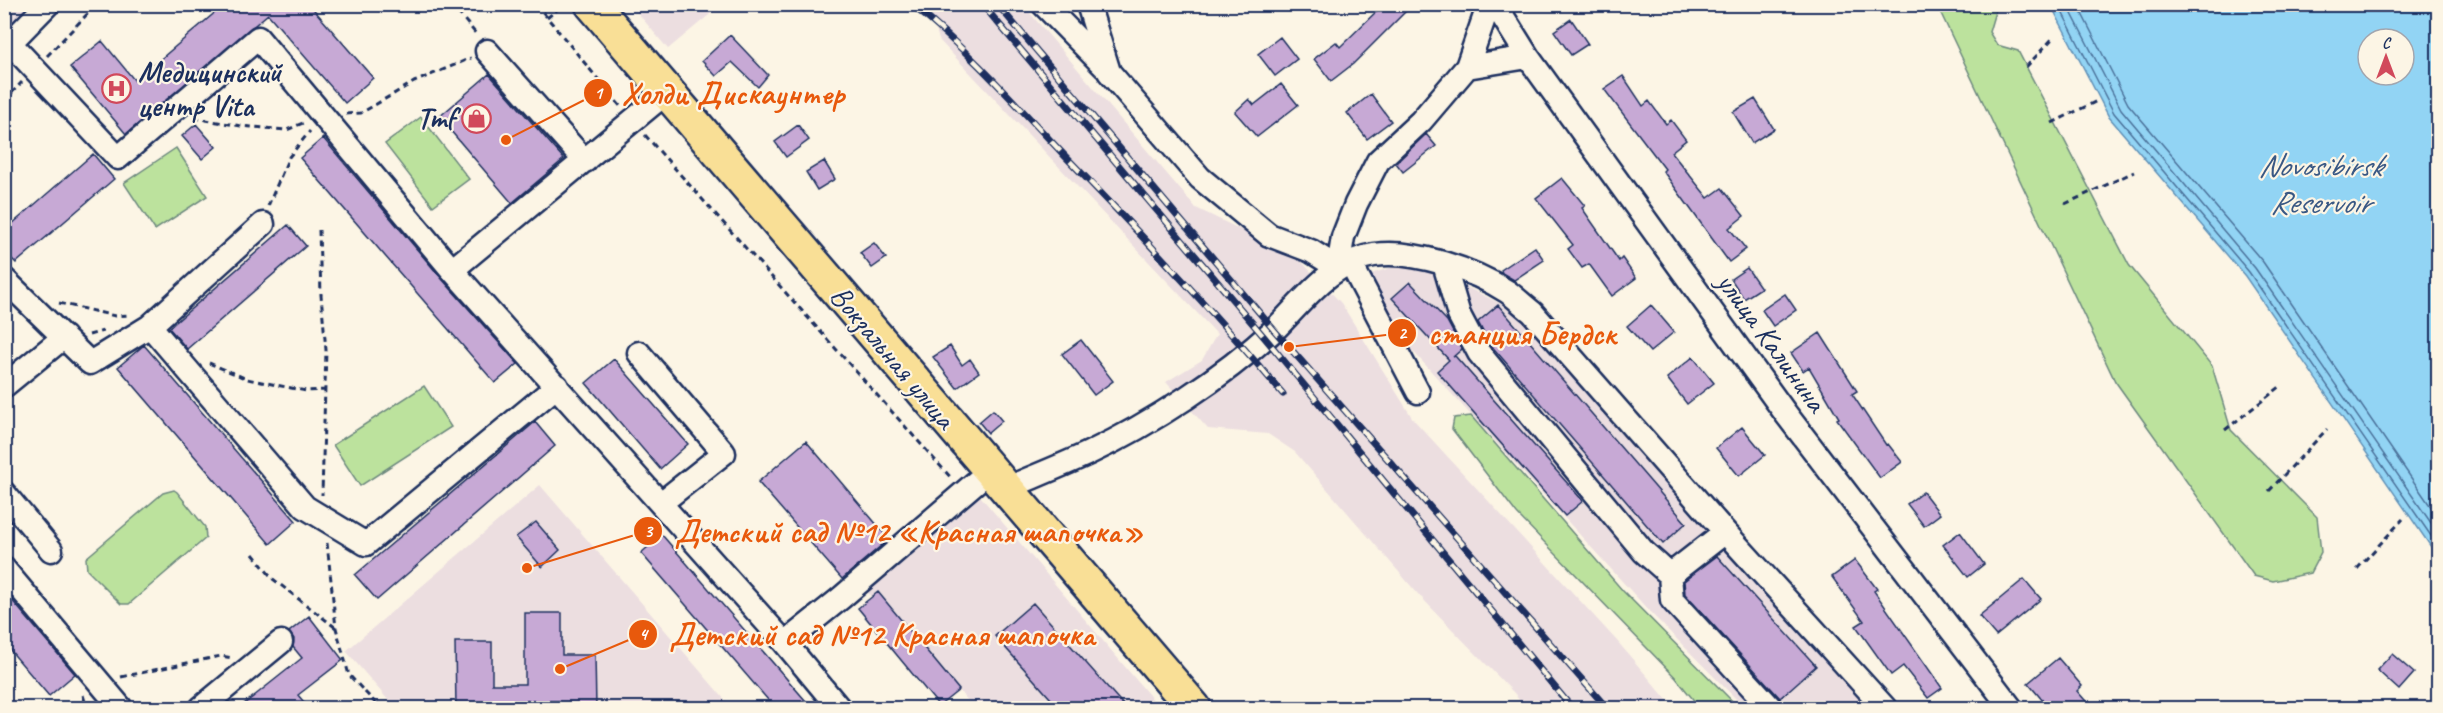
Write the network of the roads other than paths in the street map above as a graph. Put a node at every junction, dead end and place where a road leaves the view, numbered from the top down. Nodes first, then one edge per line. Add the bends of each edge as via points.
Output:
1 (48, 4) edge
2 (592, 4) edge
3 (1043, 4) edge
4 (1489, 4) edge
5 (1495, 4) edge
6 (1089, 5) edge
7 (7, 46) edge
8 (487, 51) road end
9 (1528, 57) junction
10 (1467, 67) junction
11 (1109, 72) junction
12 (667, 92) junction
13 (585, 161) junction
14 (263, 224) road end
15 (1444, 264) junction
16 (1344, 265) junction
17 (452, 270) junction
18 (12, 286) edge
19 (158, 319) junction
20 (63, 337) junction
21 (639, 353) dead end
22 (4, 386) edge
23 (557, 386) junction
24 (1418, 392) dead end
25 (997, 480) junction
26 (4, 493) edge
27 (661, 503) junction
28 (1725, 532) junction
29 (51, 550) dead end
30 (4, 569) edge
31 (1670, 574) junction
32 (281, 642) dead end
33 (785, 643) junction
34 (121, 708) edge
35 (201, 708) edge
36 (839, 708) edge
37 (1194, 708) edge
38 (1772, 708) edge
39 (1885, 708) edge
40 (2011, 708) edge

1 - 7 street
2 - 12 highway, Вокзальная улица
3 - 11 street
4 - 10 street
5 - 9 street, улица Калинина
6 - 11 street
7 - 17 street via 35,69 117,158 258,38
8 - 13 street
9 - 10 street
9 - 40 street, улица Калинина via 1786,414
10 - 16 street via 1421,121 1378,161 1343,237
11 - 16 street via 1200,178 1269,235
12 - 13 street
12 - 25 highway, Вокзальная улица
13 - 17 street
14 - 19 street
15 - 16 street via 1404,255 1374,255
15 - 28 street via 1476,274 1508,292 1532,312
15 - 31 street via 1459,315 1479,353 1644,552
16 - 24 street
16 - 25 street via 1259,343 1156,415 1090,452
17 - 23 street
18 - 20 street
19 - 20 street via 90,363
19 - 23 street via 181,362 305,507 366,544
20 - 22 street
21 - 27 street via 724,453
23 - 27 street
25 - 33 street via 964,493
25 - 37 highway, Вокзальная улица
26 - 29 street
27 - 33 street
28 - 31 street
28 - 39 street
30 - 34 street
31 - 38 street via 1672,600
32 - 35 street
33 - 36 street

